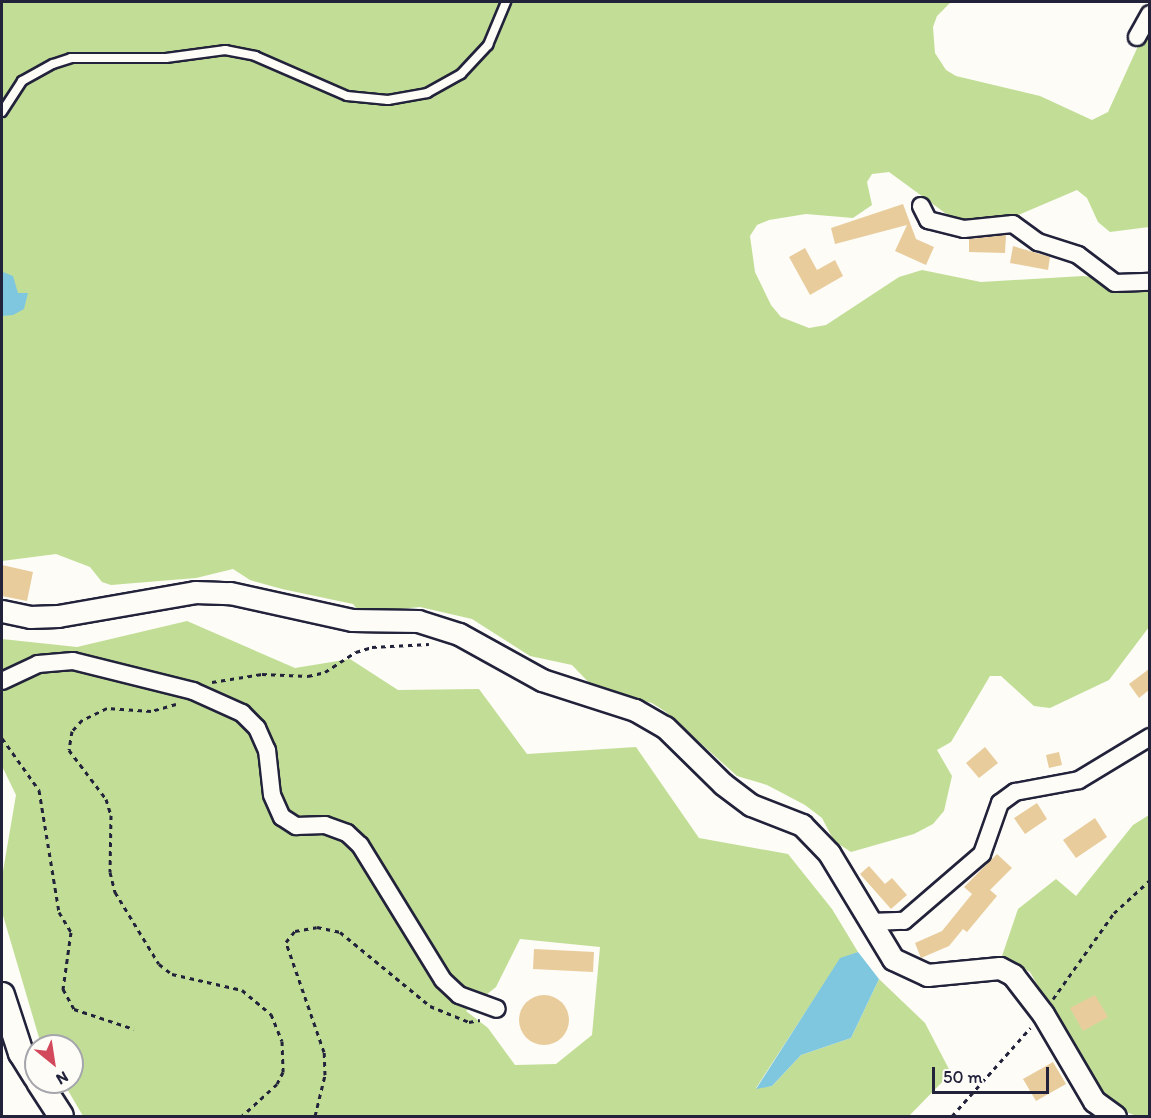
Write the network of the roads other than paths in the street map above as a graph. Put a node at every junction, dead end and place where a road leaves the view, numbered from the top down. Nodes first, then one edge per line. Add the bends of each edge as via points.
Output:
1 (507, 2) edge
2 (1149, 14) edge
3 (1137, 37) dead end
4 (2, 112) edge
5 (921, 206) dead end
6 (1149, 282) edge
7 (2, 611) edge
8 (2, 681) edge
9 (1149, 737) edge
10 (870, 922) junction
11 (2, 994) edge
12 (498, 1009) road end
13 (24, 1058) edge
14 (47, 1094) edge
15 (61, 1116) edge
16 (1115, 1116) edge

1 - 4 lane via 488,45 461,74 427,93 388,100 347,96 255,56 225,50 166,58 71,58 22,81
2 - 3 street
5 - 6 street via 928,220 964,229 1013,224 1038,242 1078,255 1115,283
7 - 10 street via 30,617 57,616 165,595 230,593 352,620 418,621 459,634 542,680 635,710 665,727 723,784 751,805 802,825 829,853
8 - 12 street via 38,664 73,661 193,691 242,713 257,729 267,750 272,795 282,818 296,826 326,825 347,832 360,845 443,980 459,994
9 - 10 street via 1079,780 1015,792 1000,803 982,854 904,921
10 - 16 street via 893,959 908,969 927,975 1000,968 1025,988 1094,1101
11 - 13 main road
14 - 15 main road

